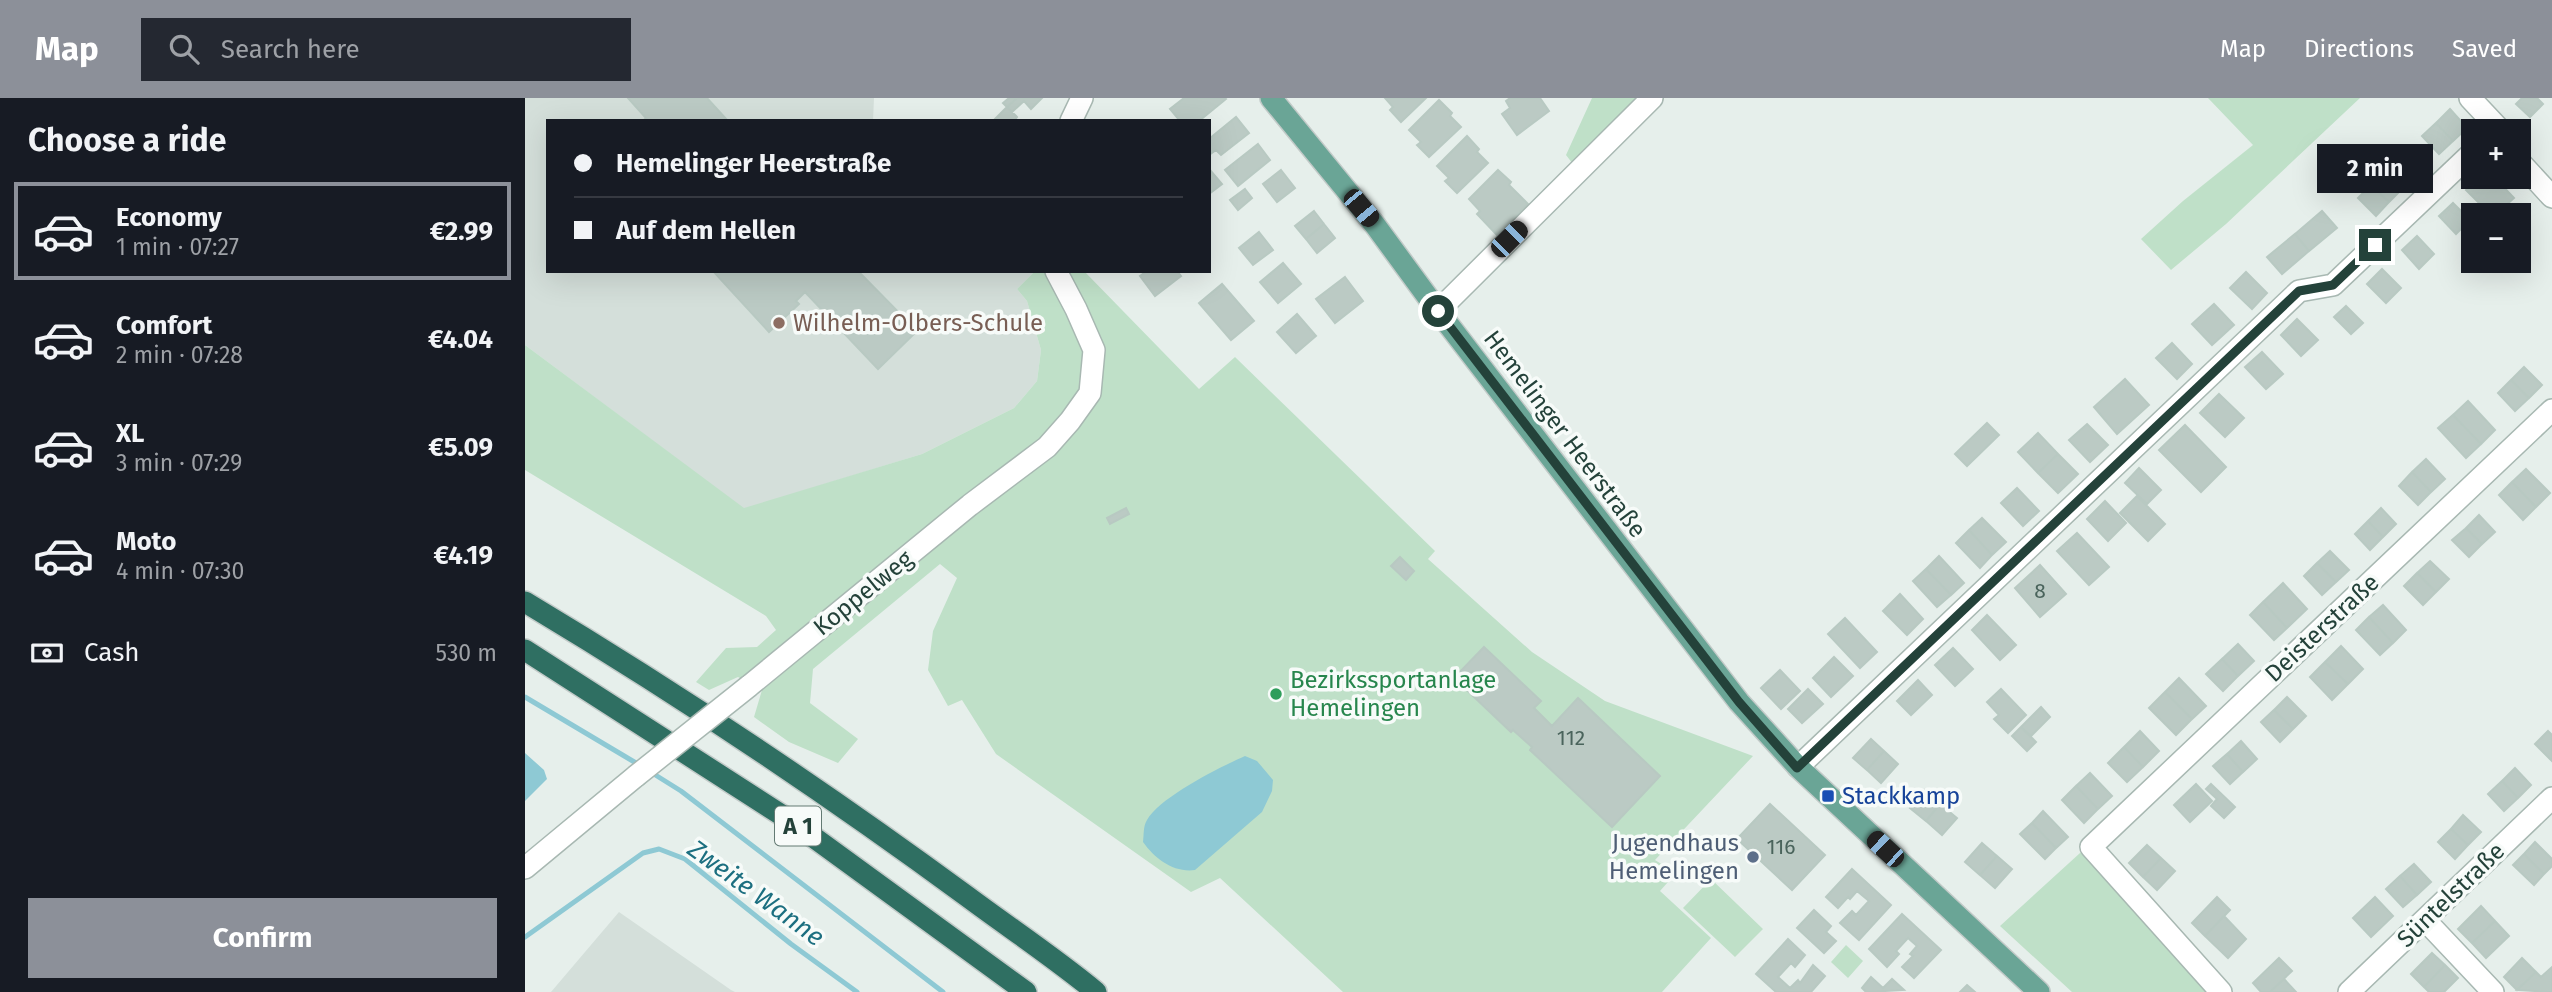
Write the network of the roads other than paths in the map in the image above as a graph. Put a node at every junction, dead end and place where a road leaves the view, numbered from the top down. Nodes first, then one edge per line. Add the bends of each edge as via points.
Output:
1 (1081, 98) edge
2 (1271, 98) edge
3 (1652, 98) edge
4 (2470, 98) edge
5 (1073, 119) edge
6 (2488, 119) edge
7 (2461, 163) edge
8 (2531, 174) edge
9 (2552, 197) edge
10 (1057, 273) edge
11 (1438, 311) junction
12 (2552, 410) edge
13 (525, 602) edge
14 (525, 650) edge
15 (1797, 768) junction
16 (2552, 798) edge
17 (525, 868) edge
18 (2425, 920) junction
19 (1026, 992) edge
20 (1096, 992) edge
21 (2039, 992) edge
22 (2221, 992) edge
23 (2349, 992) edge
24 (2493, 992) edge

1 - 5 street
2 - 11 main road, Hemelinger Heerstraße
3 - 11 street
4 - 6 street
7 - 15 street via 2333,285 2299,291
8 - 9 street
10 - 17 street, Koppelweg, bridge via 1094,350 1090,393 1047,447
11 - 15 main road, Hemelinger Heerstraße via 1739,702
12 - 22 street, Deisterstraße via 2091,847
13 - 20 highway, A 1 via 761,752
14 - 19 highway, A 1 via 794,823
15 - 21 main road, Hemelinger Heerstraße
16 - 18 street, Süntelstraße
18 - 23 street, Süntelstraße
18 - 24 street

